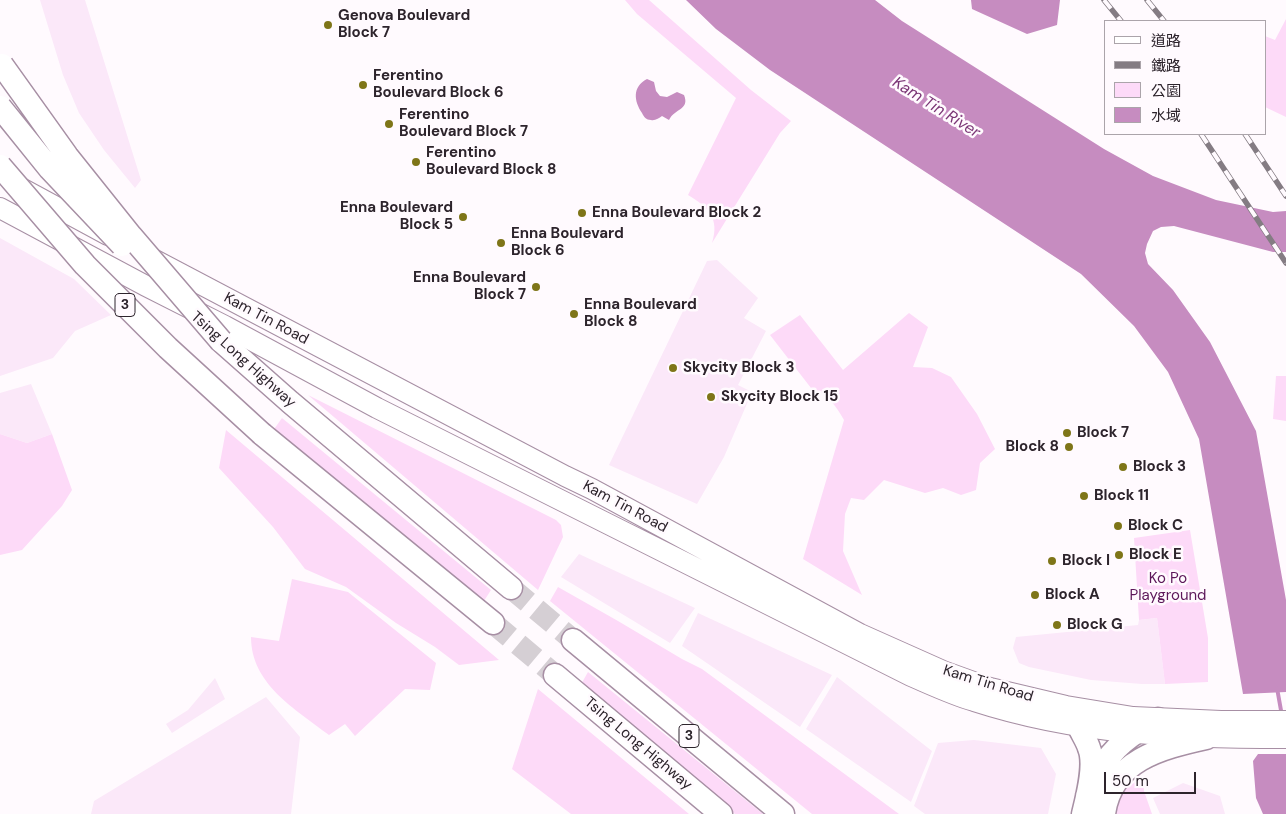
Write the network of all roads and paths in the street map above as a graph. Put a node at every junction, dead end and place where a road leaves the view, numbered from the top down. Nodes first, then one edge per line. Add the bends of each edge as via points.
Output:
1 (1, 63) edge
2 (0, 108) edge
3 (0, 166) edge
4 (0, 176) edge
5 (0, 208) edge
6 (221, 341) junction
7 (565, 476) junction
8 (588, 513) junction
9 (511, 588) tunnel mouth
10 (493, 623) tunnel mouth
11 (573, 640) tunnel mouth
12 (555, 674) tunnel mouth
13 (1158, 719) junction
14 (1286, 721) edge
15 (1079, 727) junction
16 (1133, 734) junction
17 (1206, 738) junction
18 (1286, 738) edge
19 (1085, 805) edge
20 (721, 814) edge
21 (783, 814) edge
22 (1104, 814) edge

1 - 6 highway, bridge via 67,156
2 - 6 highway, Tsing Long Highway, bridge via 50,169 119,243
3 - 10 highway, 3, bridge via 85,265 168,348 262,434
4 - 7 main road, Kam Tin Road
5 - 8 main road, Kam Tin Road via 377,408
6 - 9 highway, Tsing Long Highway
7 - 8 main road via 570,494
7 - 13 main road, Kam Tin Road via 839,623 943,672 1034,699 1095,712
8 - 15 main road, Kam Tin Road via 938,688 1007,711
11 - 21 highway, 3
12 - 20 highway, Tsing Long Highway
13 - 14 main road, Kam Tin Road
13 - 16 highway
15 - 16 main road, Kam Tin Road
15 - 19 highway via 1092,759
16 - 17 main road, Kam Tin Road
16 - 19 highway via 1106,761
17 - 18 main road, Kam Tin Road
17 - 22 highway via 1157,751 1129,767 1114,785

